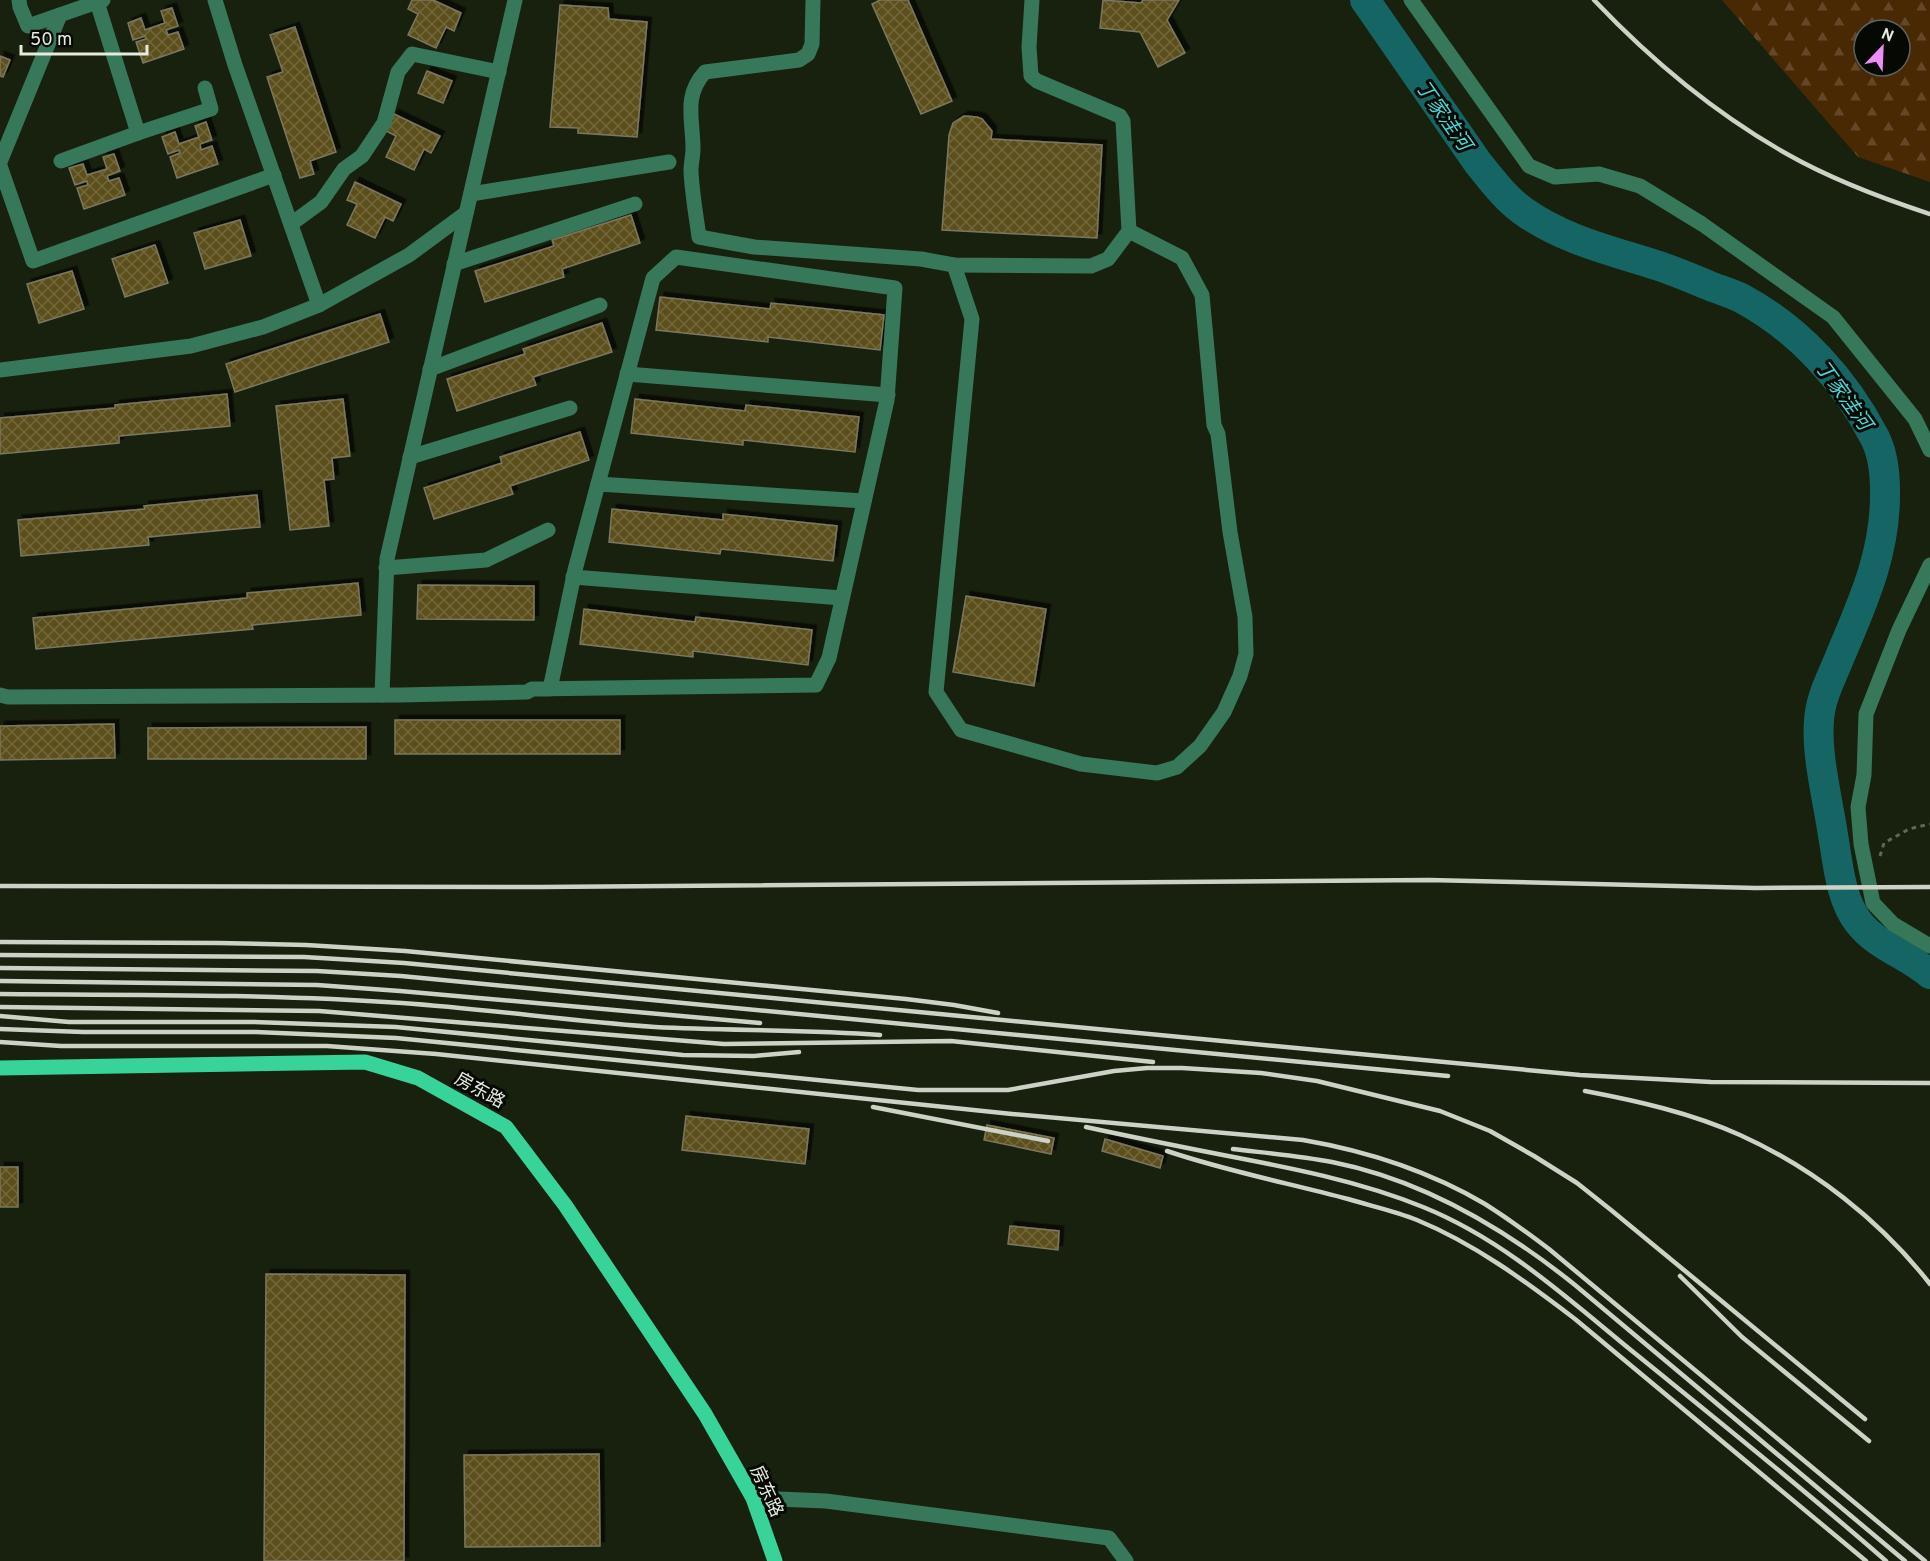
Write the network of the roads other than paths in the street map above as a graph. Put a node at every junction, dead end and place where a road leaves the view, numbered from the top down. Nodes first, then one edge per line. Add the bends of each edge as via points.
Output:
1 (19, 0) edge
2 (215, 0) edge
3 (515, 0) edge
4 (813, 0) edge
5 (1032, 0) edge
6 (1411, 0) edge
7 (100, 1) edge
8 (60, 15) junction
9 (498, 72) junction
10 (205, 88) dead end
11 (138, 133) junction
12 (61, 161) dead end
13 (669, 162) dead end
14 (0, 164) edge
15 (274, 175) junction
16 (471, 194) junction
17 (635, 204) dead end
18 (466, 213) junction
19 (291, 224) junction
20 (1129, 231) junction
21 (454, 264) junction
22 (954, 265) junction
23 (319, 305) junction
24 (600, 305) dead end
25 (430, 369) junction
26 (0, 370) edge
27 (627, 374) junction
28 (888, 395) junction
29 (570, 408) dead end
30 (1930, 450) edge
31 (410, 457) junction
32 (598, 484) junction
33 (864, 501) junction
34 (548, 530) dead end
35 (1930, 565) edge
36 (386, 567) junction
37 (573, 577) junction
38 (842, 598) junction
39 (550, 689) junction
40 (0, 695) edge
41 (382, 695) junction
42 (1930, 946) edge
43 (0, 1068) edge
44 (753, 1498) junction
45 (775, 1561) edge
46 (1126, 1561) edge

1 - 8 street via 28,26
2 - 15 street
3 - 9 street
4 - 22 street via 812,44 808,54 799,60 705,72 699,79 690,121 699,237 754,248 921,259
5 - 20 street via 1031,76 1120,116
6 - 30 street via 1529,166 1555,177 1599,174 1640,186 1749,257 1833,317 1915,420
7 - 8 street
7 - 11 street
8 - 14 street
9 - 16 street
9 - 19 street via 412,54 398,72 384,123 362,156 344,169 321,202
10 - 11 street via 211,109
11 - 12 street
13 - 16 street
14 - 15 street via 33,261
15 - 19 street
16 - 18 street
17 - 21 street
18 - 21 street
18 - 23 street via 409,255
19 - 23 street
20 - 22 street via 1108,260 1091,266
20 - 22 street via 1182,258 1202,295 1214,425 1245,617 1246,654 1224,712 1200,746 1177,766 1157,773 1081,764 961,730 936,692 972,319
21 - 25 street
23 - 26 street via 263,327 191,346
24 - 25 street
25 - 31 street
27 - 28 street
27 - 28 street via 653,278 676,257 895,288
27 - 32 street
28 - 33 street
29 - 31 street
31 - 36 street
32 - 33 street
32 - 37 street
33 - 38 street
34 - 36 street via 486,560
35 - 42 street via 1866,714 1864,775 1858,807 1873,903 1893,924
36 - 41 street
37 - 38 street
37 - 39 street
38 - 39 street via 829,658 816,685
39 - 41 street
40 - 41 street
43 - 44 main road, 房东路 via 365,1062 418,1078 506,1127 566,1205 705,1414
44 - 45 main road, 房东路
44 - 46 street via 826,1502 1109,1538

